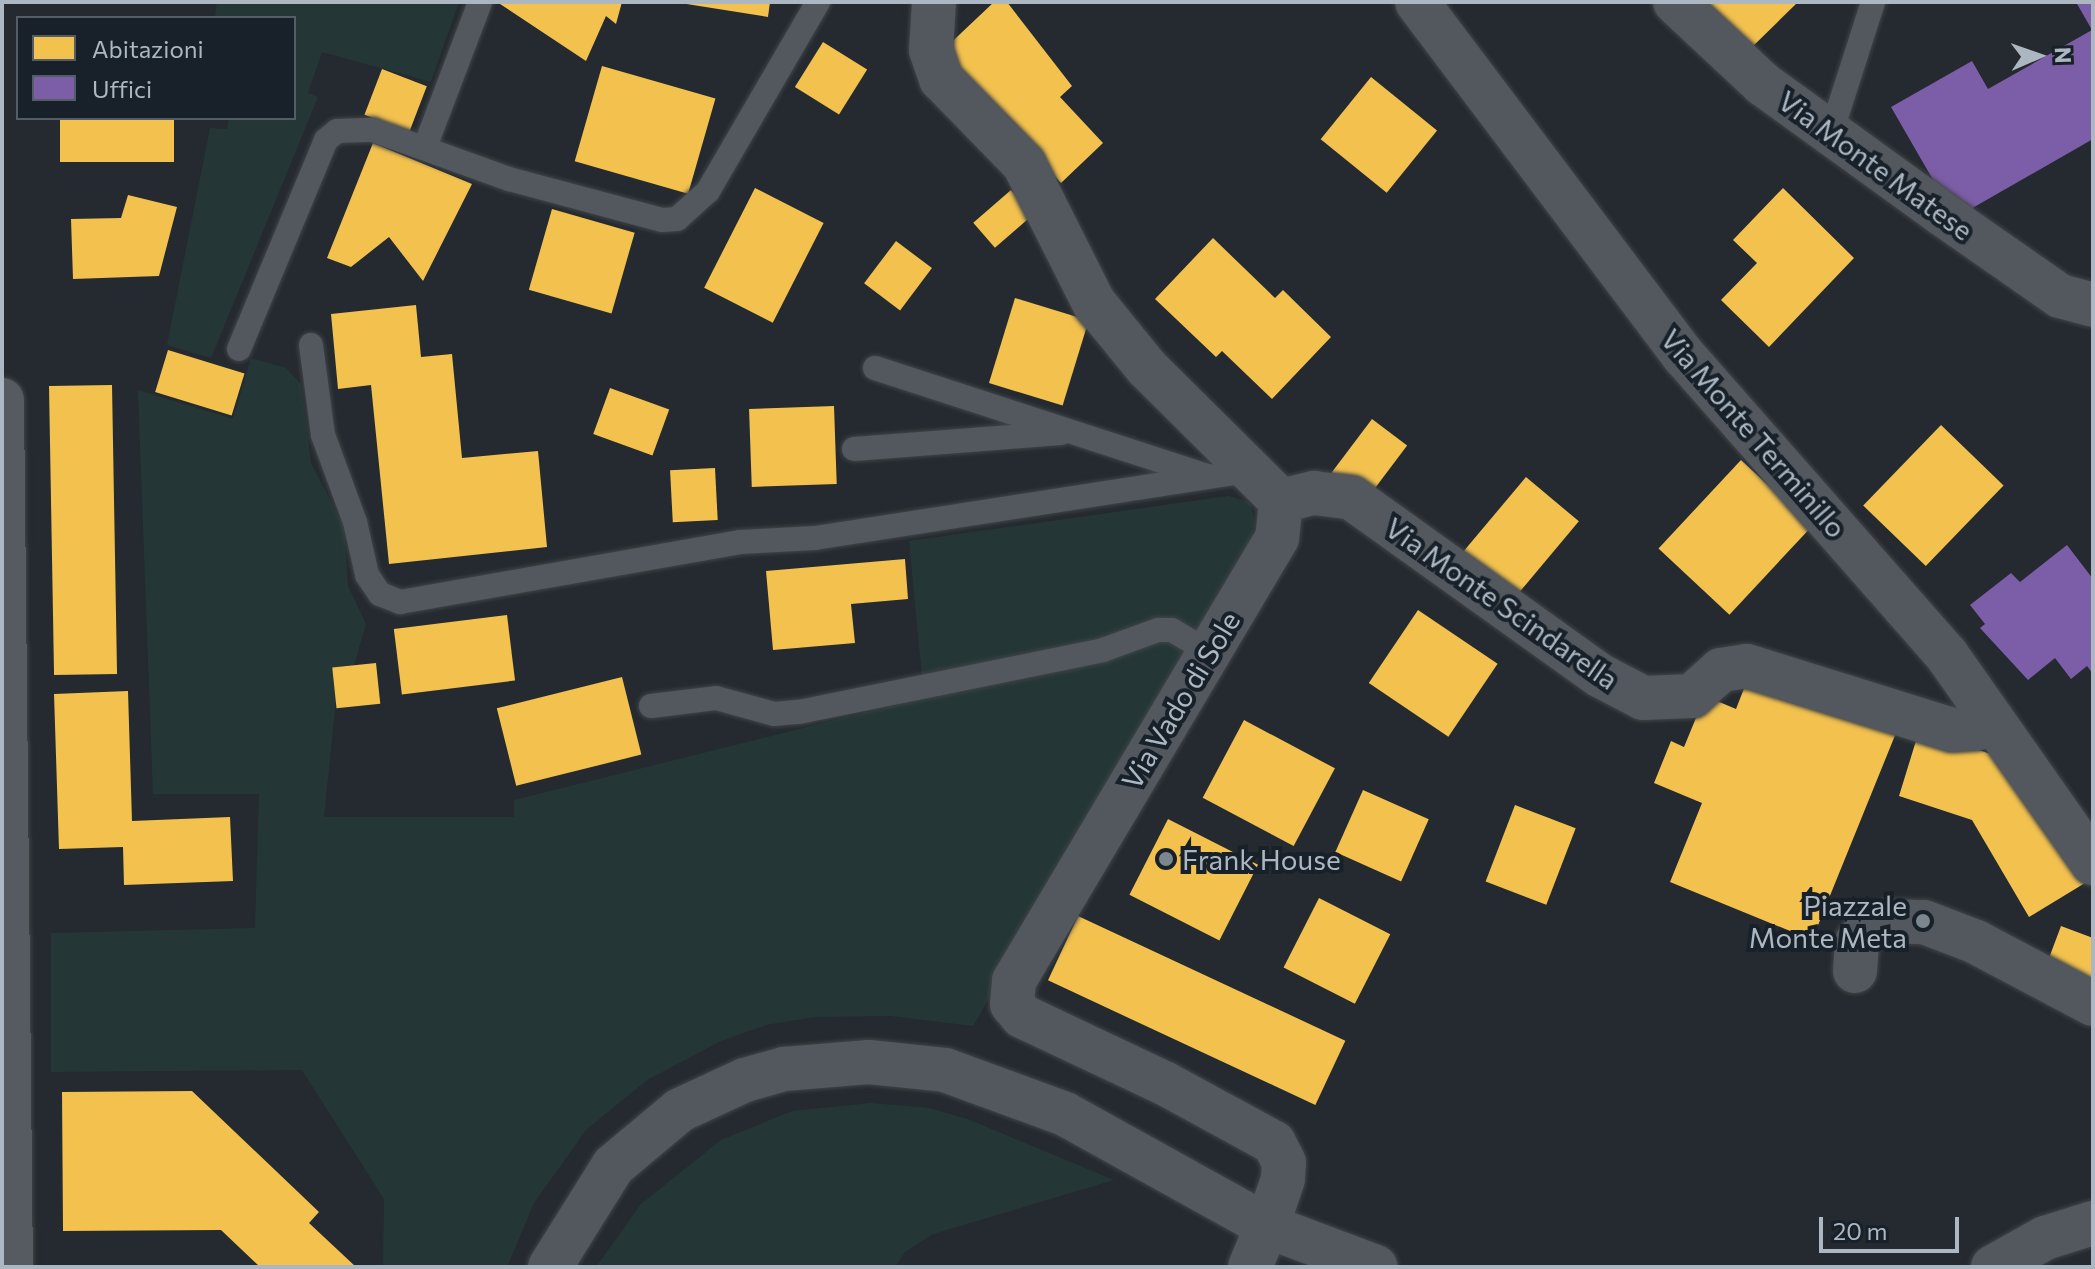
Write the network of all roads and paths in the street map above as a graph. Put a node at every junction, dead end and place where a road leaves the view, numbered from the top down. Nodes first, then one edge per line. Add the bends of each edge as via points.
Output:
1 (480, 2) edge
2 (818, 2) edge
3 (934, 2) edge
4 (1417, 2) edge
5 (1675, 2) edge
6 (1873, 2) edge
7 (1831, 133) junction
8 (425, 147) junction
9 (2093, 305) edge
10 (311, 345) dead end
11 (239, 349) dead end
12 (875, 368) dead end
13 (2, 400) edge
14 (1070, 433) junction
15 (854, 449) dead end
16 (1249, 483) junction
17 (1209, 652) junction
18 (651, 706) dead end
19 (1991, 718) junction
20 (2093, 863) edge
21 (1855, 971) dead end
22 (2093, 1004) edge
23 (2093, 1223) edge
24 (1267, 1226) junction
25 (11, 1267) edge
26 (550, 1267) edge
27 (1250, 1267) edge
28 (1376, 1267) edge
29 (1993, 1267) edge

1 - 8 lane
2 - 8 lane via 708,191 677,219 662,220 509,179
3 - 16 street via 931,50 941,79 1024,164 1094,303
4 - 19 street, Via Monte Terminillo via 1684,356 1946,654
5 - 7 street, Via Monte Matese via 1742,67
6 - 7 lane
7 - 9 street, Via Monte Matese via 2043,286
8 - 11 lane via 353,127 326,140
10 - 16 lane via 323,435 355,522 367,575 380,594 400,602 740,542 815,538
12 - 14 lane
13 - 25 main road
14 - 15 lane
14 - 16 lane
16 - 17 street, Via Vado di Sole via 1277,538
16 - 19 street, Via Monte Scindarella via 1352,498 1601,676 1643,698 1677,701 1692,696 1721,670 1747,666 1952,730 1978,728
17 - 18 lane via 1172,630 1158,630 1103,650 799,712 774,714 716,698
17 - 24 street, Via Vado di Sole via 1014,981 1010,996 1022,1016 1166,1084 1274,1143 1284,1163 1283,1179
19 - 20 street, Via Monte Terminillo
21 - 22 street via 1857,942 1868,929 1889,921 1924,922 1976,942
23 - 29 street via 2045,1238
24 - 26 street via 1022,1094 932,1068 825,1063 723,1089 644,1135 588,1199
24 - 27 street
24 - 28 street

